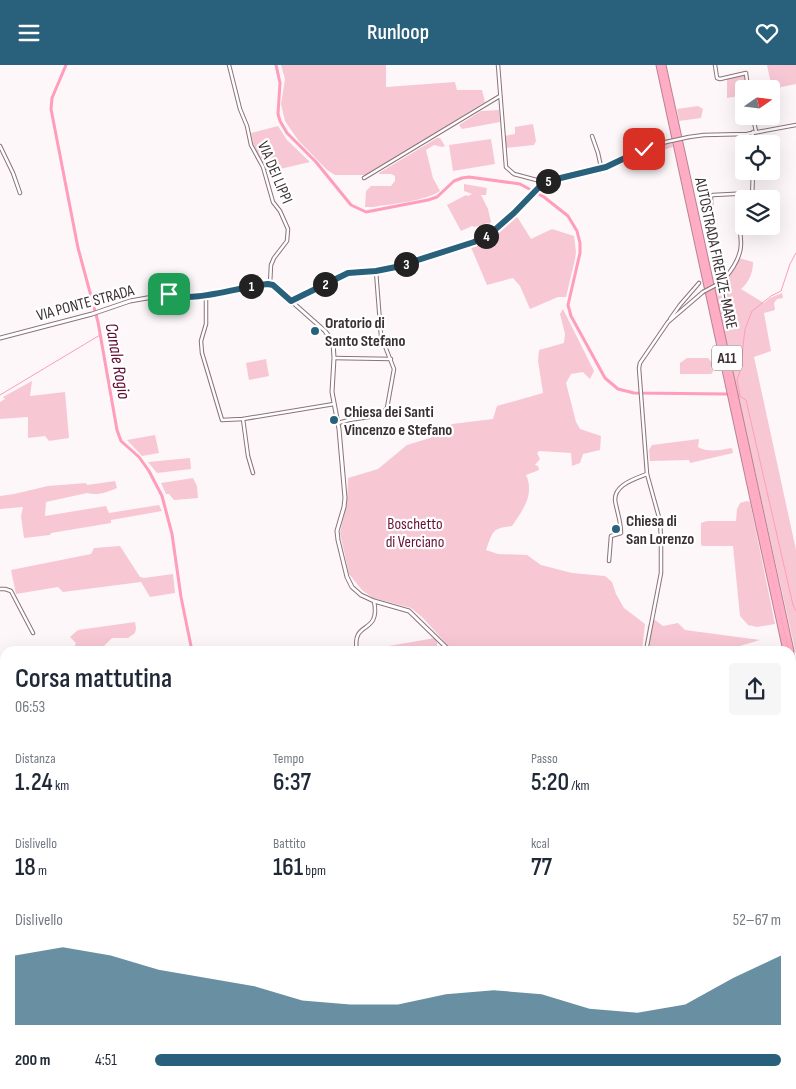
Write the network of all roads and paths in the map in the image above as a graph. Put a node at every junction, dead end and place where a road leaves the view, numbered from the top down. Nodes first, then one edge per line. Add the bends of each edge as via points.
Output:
1 (229, 65) edge
2 (498, 65) edge
3 (658, 65) edge
4 (663, 65) edge
5 (715, 65) edge
6 (747, 80) edge
7 (500, 96) junction
8 (754, 125) edge
9 (796, 125) edge
10 (754, 132) junction
11 (753, 135) edge
12 (592, 136) dead end
13 (0, 146) edge
14 (601, 167) junction
15 (364, 178) dead end
16 (544, 182) junction
17 (20, 193) dead end
18 (735, 194) edge
19 (711, 213) dead end
20 (740, 235) edge
21 (376, 271) junction
22 (699, 283) dead end
23 (270, 284) junction
24 (206, 295) junction
25 (291, 301) junction
26 (668, 322) junction
27 (0, 338) edge
28 (334, 358) junction
29 (391, 359) junction
30 (334, 404) junction
31 (243, 419) junction
32 (338, 423) junction
33 (253, 473) dead end
34 (647, 474) junction
35 (609, 561) dead end
36 (0, 589) edge
37 (374, 601) junction
38 (33, 633) dead end
39 (356, 646) edge
40 (445, 646) edge
41 (647, 646) edge
42 (785, 646) edge
43 (789, 646) edge

1 - 23 street, VIA DEI LIPPI via 251,145 265,174 273,202 288,229 287,241 271,265
2 - 7 street
3 - 42 highway, AUTOSTRADA FIRENZE-MARE / A11
4 - 43 highway, AUTOSTRADA FIRENZE-MARE / A11
5 - 6 street via 716,76 720,79 746,73
7 - 15 street
7 - 16 street via 506,167 514,174
8 - 10 street
9 - 10 street
10 - 11 street
10 - 14 street, bridge via 666,142
12 - 14 street
13 - 17 street
14 - 16 street
16 - 21 street via 514,213 482,239
18 - 19 street via 711,196
20 - 26 street, bridge via 740,251 726,277
21 - 25 street via 348,273
21 - 29 street via 381,336
22 - 26 street
23 - 24 street
23 - 25 street
24 - 27 street, VIA PONTE STRADA via 179,297 169,294 130,301
24 - 31 street via 202,353 222,420
25 - 28 street via 328,334 333,342
26 - 34 street via 640,363
28 - 29 street
28 - 30 street
29 - 32 street via 394,369 386,411 381,415
30 - 31 street
30 - 32 street
31 - 33 street
32 - 37 street via 345,498 337,531 340,555 352,587
34 - 35 street via 627,481 618,492 614,503 621,533 611,536
34 - 41 street via 660,521 661,573
36 - 38 street via 12,591
37 - 39 street via 374,621 358,633
37 - 40 street via 409,611

